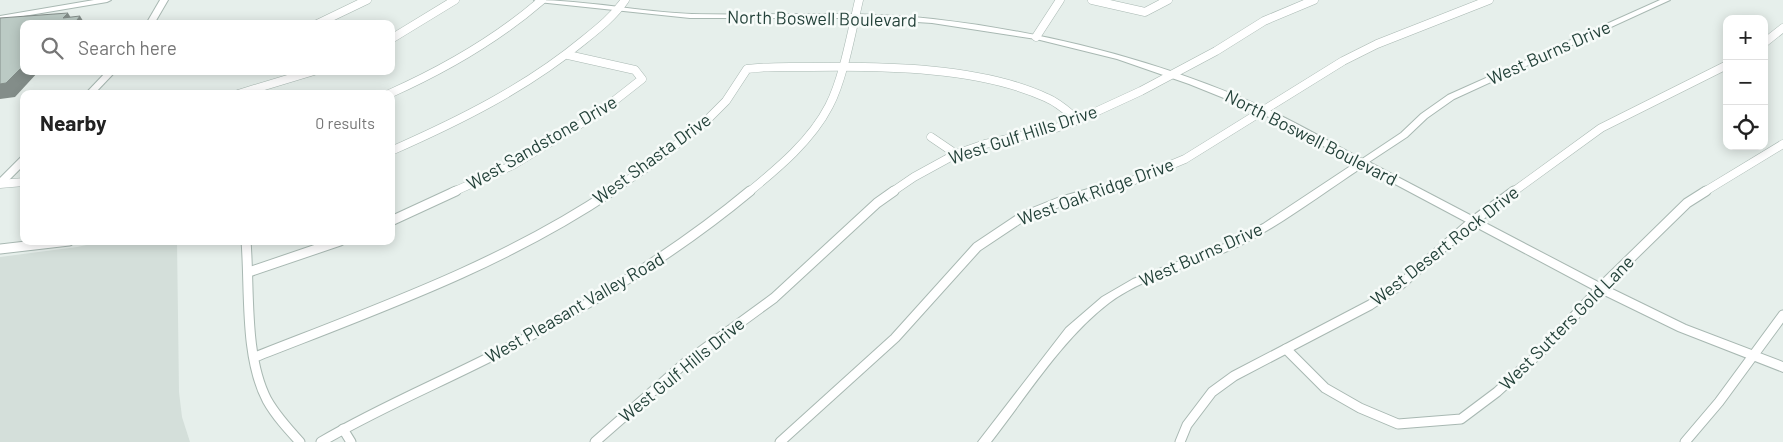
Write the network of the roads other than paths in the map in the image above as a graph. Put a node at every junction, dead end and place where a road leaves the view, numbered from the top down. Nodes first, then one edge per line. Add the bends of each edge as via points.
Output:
1 (107, 0) edge
2 (164, 0) edge
3 (368, 0) edge
4 (455, 0) edge
5 (538, 0) edge
6 (542, 0) edge
7 (625, 0) edge
8 (859, 0) edge
9 (1060, 0) edge
10 (1092, 0) edge
11 (1168, 0) edge
12 (1314, 0) edge
13 (1489, 0) edge
14 (1666, 0) edge
15 (618, 10) junction
16 (856, 16) junction
17 (0, 18) edge
18 (152, 20) edge
19 (326, 20) edge
20 (1783, 28) edge
21 (1036, 36) junction
22 (395, 37) edge
23 (1768, 41) edge
24 (568, 55) junction
25 (842, 66) junction
26 (1723, 67) edge
27 (1170, 74) junction
28 (108, 75) edge
29 (301, 75) edge
30 (93, 90) edge
31 (251, 90) edge
32 (395, 91) edge
33 (1264, 110) junction
34 (1078, 120) junction
35 (931, 137) dead end
36 (1783, 144) edge
37 (395, 149) edge
38 (956, 154) junction
39 (1361, 162) junction
40 (20, 163) edge
41 (20, 182) edge
42 (0, 184) edge
43 (395, 220) edge
44 (1472, 222) junction
45 (34, 245) edge
46 (246, 245) edge
47 (328, 245) edge
48 (0, 249) edge
49 (249, 272) junction
50 (1600, 288) junction
51 (1783, 315) edge
52 (1286, 349) junction
53 (1752, 356) junction
54 (255, 357) junction
55 (1783, 368) edge
56 (342, 429) junction
57 (300, 442) edge
58 (321, 442) edge
59 (351, 442) edge
60 (595, 442) edge
61 (780, 442) edge
62 (984, 442) edge
63 (1180, 442) edge
64 (1685, 442) edge

1 - 17 street
2 - 18 street
3 - 19 street
4 - 22 street
5 - 6 street, North Boswell Boulevard
6 - 15 street, North Boswell Boulevard
6 - 32 street via 470,54
7 - 15 street
8 - 16 street, West Pleasant Valley Road
9 - 21 street
10 - 11 street via 1145,12
12 - 27 street, West Gulf Hills Drive via 1264,22
13 - 33 street, West Oak Ridge Drive via 1377,44
14 - 39 street, West Burns Drive via 1451,97 1404,135
15 - 16 street, North Boswell Boulevard via 690,16
15 - 24 street
16 - 21 street, North Boswell Boulevard via 932,21
16 - 25 street, West Pleasant Valley Road
20 - 23 street
21 - 27 street, North Boswell Boulevard via 1120,57
24 - 37 street via 493,102
24 - 43 street, West Sandstone Drive via 635,70 642,79 600,112 512,165
25 - 34 street, West Shasta Drive via 929,72 988,82 1042,95 1058,103
25 - 54 street, West Shasta Drive via 747,69 741,73 733,92 718,110 683,141 572,215 401,300
25 - 56 street, West Pleasant Valley Road via 836,94 806,139 768,176 707,226 630,280 583,308 488,359
26 - 44 street, West Desert Rock Drive via 1602,128
27 - 33 street, North Boswell Boulevard
27 - 34 street, West Gulf Hills Drive
28 - 30 street
29 - 31 street
33 - 39 street, North Boswell Boulevard
33 - 61 street, West Oak Ridge Drive via 1156,172 1022,216 995,232 977,247 895,338
34 - 38 street, West Gulf Hills Drive
35 - 38 street
36 - 50 street, West Sutters Gold Lane via 1687,203
38 - 60 street, West Gulf Hills Drive via 876,203 774,298 685,363
39 - 44 street, North Boswell Boulevard
39 - 62 street, West Burns Drive via 1244,239 1137,282 1106,300 1070,331
40 - 42 street
41 - 42 street
44 - 50 street, North Boswell Boulevard
44 - 52 street, West Desert Rock Drive via 1392,290 1341,322
45 - 48 street
46 - 49 street
47 - 49 street
49 - 54 street
50 - 52 street, West Sutters Gold Lane via 1541,352 1461,419 1398,424 1325,388
50 - 53 street, North Boswell Boulevard via 1682,328
51 - 53 street
52 - 63 street, West Desert Rock Drive via 1234,376 1212,392
53 - 55 street, North Boswell Boulevard
53 - 64 street
54 - 57 street via 264,392 277,415
56 - 58 street, West Pleasant Valley Road
56 - 59 street

